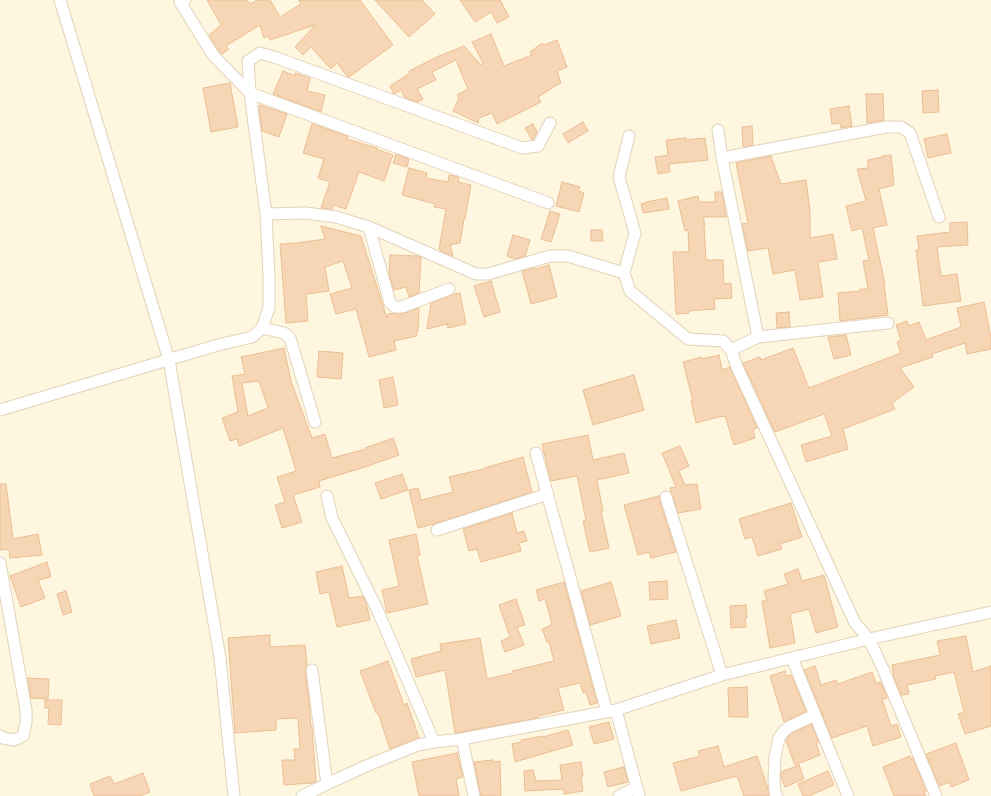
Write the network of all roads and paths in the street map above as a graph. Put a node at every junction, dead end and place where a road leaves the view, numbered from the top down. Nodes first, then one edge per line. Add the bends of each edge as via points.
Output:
1 (60, 0) edge
2 (185, 0) edge
3 (250, 93) junction
4 (550, 123) dead end
5 (718, 130) dead end
6 (629, 136) dead end
7 (722, 158) junction
8 (548, 203) dead end
9 (266, 214) junction
10 (939, 217) dead end
11 (369, 227) junction
12 (624, 273) junction
13 (449, 289) dead end
14 (888, 323) dead end
15 (262, 328) junction
16 (758, 337) junction
17 (731, 350) junction
18 (169, 360) junction
19 (0, 410) edge
20 (315, 422) dead end
21 (536, 453) dead end
22 (548, 494) junction
23 (328, 496) dead end
24 (666, 497) dead end
25 (437, 530) dead end
26 (0, 563) edge
27 (991, 612) edge
28 (869, 639) junction
29 (792, 658) junction
30 (312, 670) dead end
31 (722, 675) junction
32 (612, 711) junction
33 (815, 715) junction
34 (0, 736) edge
35 (462, 739) junction
36 (434, 742) junction
37 (327, 784) junction
38 (638, 792) edge
39 (234, 796) edge
40 (302, 796) edge
41 (474, 796) edge
42 (619, 796) edge
43 (776, 796) edge
44 (848, 796) edge
45 (936, 796) edge

1 - 18 street
2 - 3 street via 180,2 213,55
3 - 4 street via 248,61 260,53 522,148 538,146
3 - 8 street
3 - 9 street
5 - 7 street
6 - 12 street via 619,177 635,233
7 - 10 street via 886,127 901,127 910,133
7 - 16 street
9 - 11 street via 306,213 336,217
9 - 15 street via 269,308
11 - 12 street via 476,274 488,274 550,256 568,256
11 - 13 street via 390,302 395,307 402,307
12 - 17 street via 630,291 688,338 724,341
14 - 16 street
15 - 18 street via 252,337 218,344
15 - 20 street via 284,332 290,338
16 - 17 street
17 - 28 street via 855,623
18 - 19 street
18 - 39 street via 220,658
21 - 22 street
22 - 25 street
22 - 32 street
23 - 36 street via 332,518 377,609
24 - 31 street
26 - 34 street via 26,710 24,736 14,740
27 - 28 street
28 - 29 street
28 - 45 street
29 - 31 street
29 - 33 street
30 - 37 street
31 - 32 street
32 - 35 street
32 - 38 street
33 - 43 street via 789,727 779,738 775,757
33 - 44 street
35 - 36 street
35 - 41 street
36 - 37 street via 418,745
37 - 40 street
38 - 42 street

